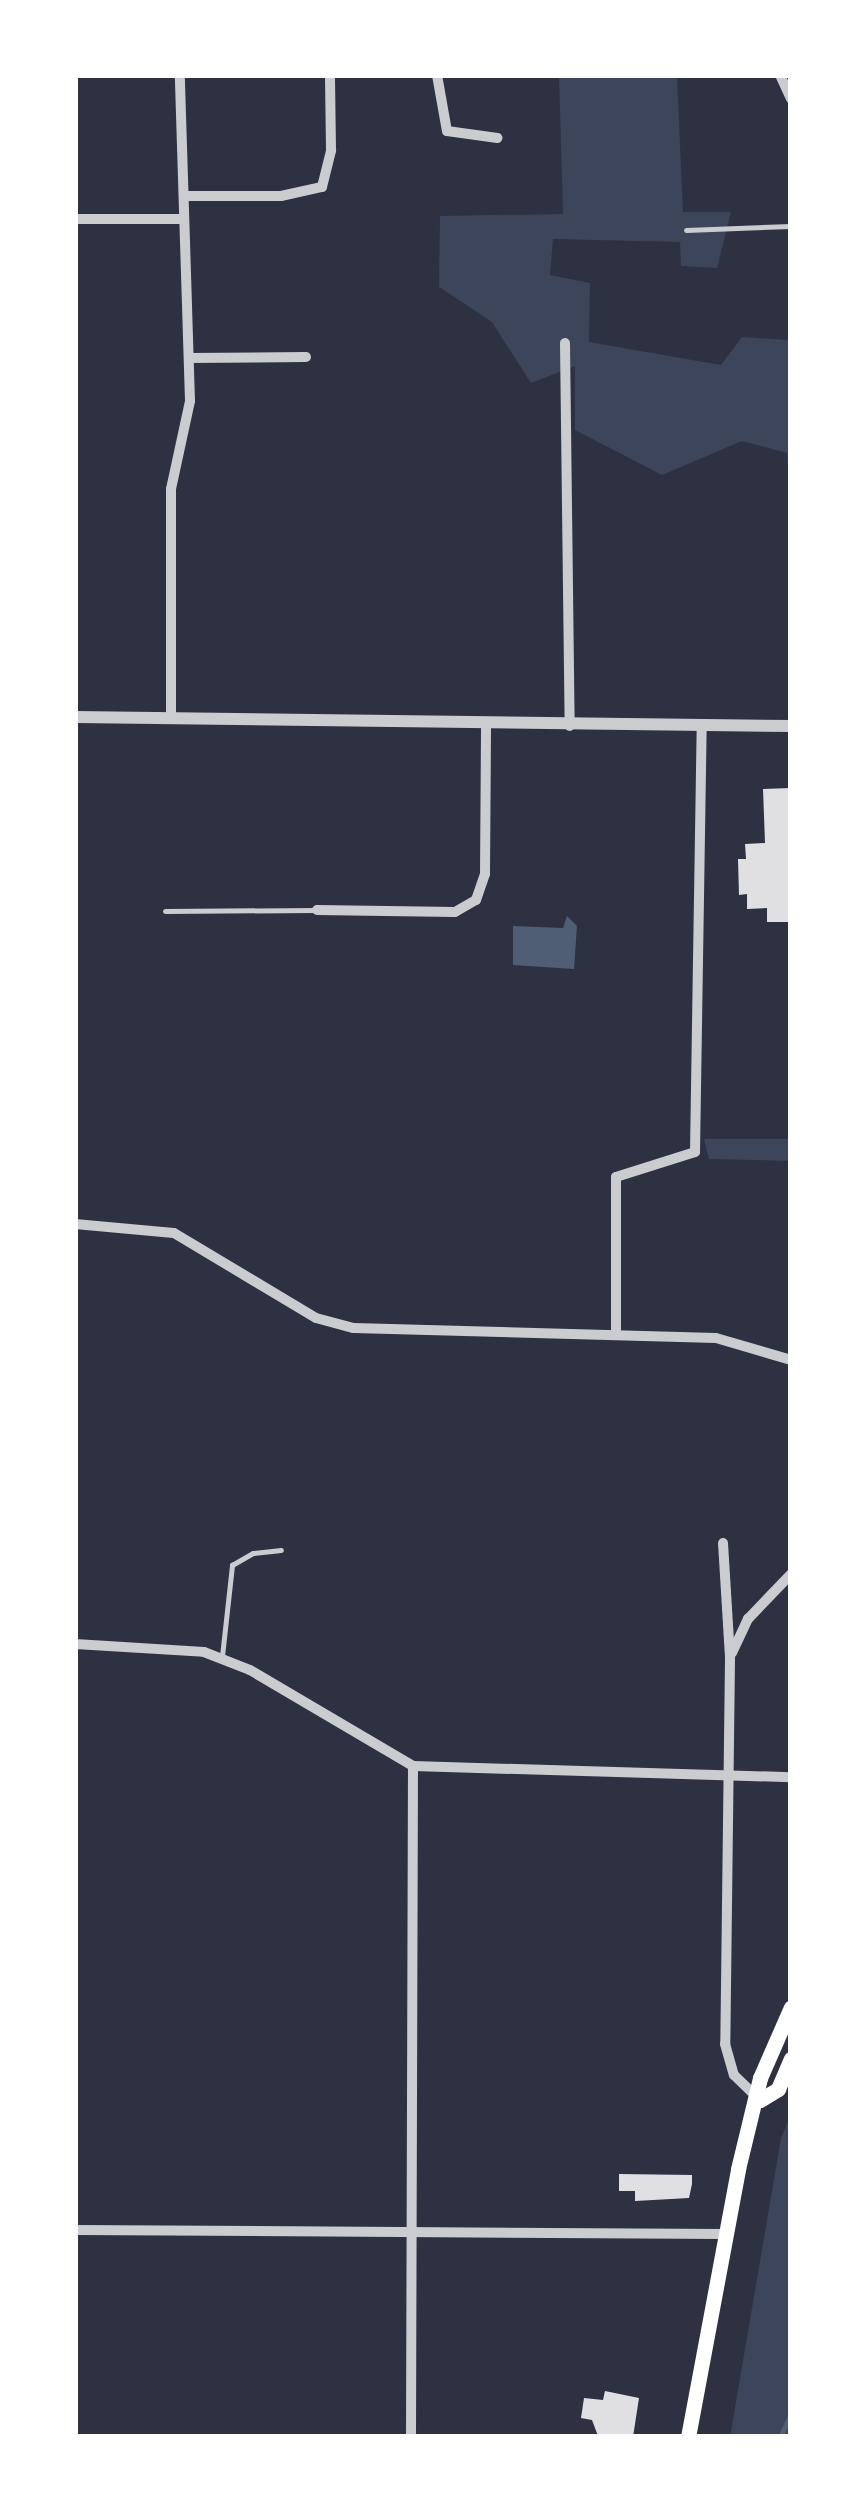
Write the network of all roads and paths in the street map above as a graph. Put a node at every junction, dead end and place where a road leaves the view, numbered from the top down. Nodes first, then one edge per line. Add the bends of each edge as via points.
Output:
1 (180, 75) edge
2 (330, 75) edge
3 (438, 75) edge
4 (780, 75) edge
5 (791, 99) edge
6 (498, 138) dead end
7 (184, 196) junction
8 (75, 219) edge
9 (184, 219) junction
10 (791, 226) edge
11 (686, 230) dead end
12 (565, 342) dead end
13 (189, 358) junction
14 (306, 358) dead end
15 (171, 716) junction
16 (75, 717) edge
17 (486, 725) junction
18 (570, 726) junction
19 (702, 726) junction
20 (791, 726) edge
21 (317, 910) joint
22 (165, 911) dead end
23 (75, 1224) edge
24 (616, 1334) junction
25 (791, 1360) edge
26 (723, 1542) dead end
27 (282, 1550) dead end
28 (791, 1574) edge
29 (75, 1644) edge
30 (222, 1659) junction
31 (730, 1659) junction
32 (412, 1766) junction
33 (728, 1776) junction
34 (791, 1777) edge
35 (791, 2007) edge
36 (791, 2059) edge
37 (760, 2100) junction
38 (75, 2230) edge
39 (410, 2231) junction
40 (723, 2234) junction
41 (411, 2437) edge
42 (688, 2437) edge

1 - 7 street
2 - 7 street via 331,150 322,187 280,196
3 - 6 street via 447,132
4 - 5 street
7 - 9 street
8 - 9 street
9 - 13 street
10 - 11 lane
12 - 18 street
13 - 14 street
13 - 15 street via 188,434 176,458 170,501
15 - 16 street
15 - 17 street
17 - 18 street
17 - 21 street via 485,874 476,900 455,912
18 - 19 street
19 - 20 street
19 - 24 street via 695,1152 616,1177
21 - 22 lane
23 - 24 street via 174,1232 316,1318 354,1328
24 - 25 street via 716,1338
26 - 31 street
27 - 30 lane via 253,1553 232,1566
28 - 31 street via 748,1619
29 - 30 street via 204,1652
30 - 32 street
31 - 33 street
32 - 33 street
32 - 39 street
33 - 34 street
33 - 37 street via 725,2044 734,2075
35 - 37 main road via 760,2078
36 - 37 main road via 778,2088
37 - 40 main road
38 - 39 street
39 - 40 street
39 - 41 street
40 - 42 main road

